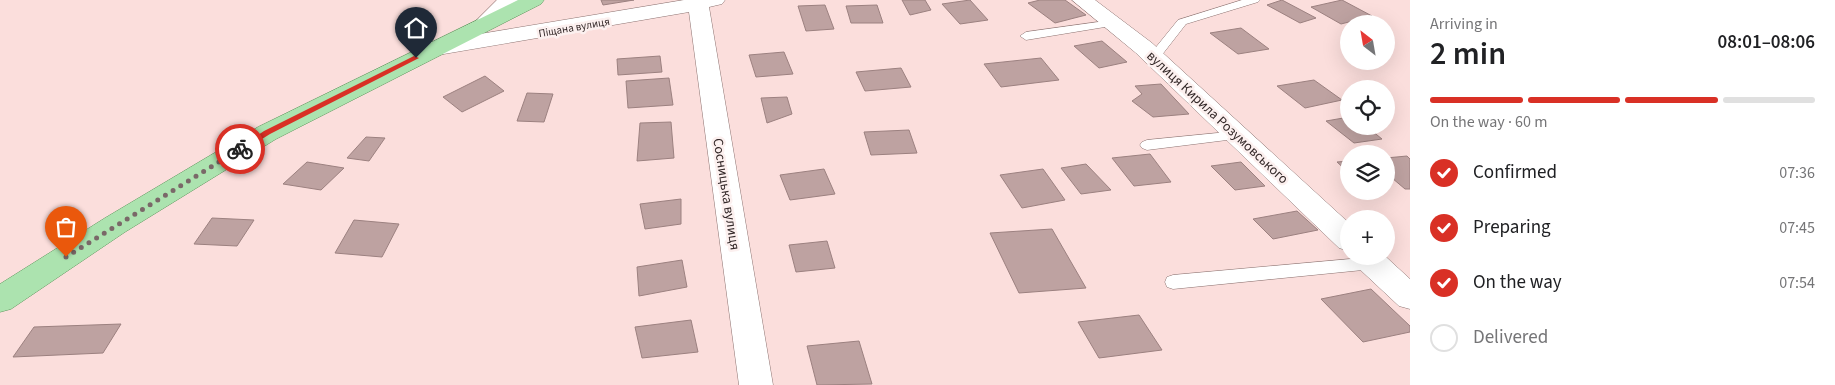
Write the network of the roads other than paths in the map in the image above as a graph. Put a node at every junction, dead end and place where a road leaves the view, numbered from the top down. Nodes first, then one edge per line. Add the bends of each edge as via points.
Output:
1 (508, 0) edge
2 (534, 0) edge
3 (1082, 0) edge
4 (1254, 0) edge
5 (706, 2) edge
6 (1113, 23) junction
7 (483, 25) junction
8 (1026, 36) dead end
9 (432, 50) junction
10 (1154, 57) junction
11 (1238, 135) junction
12 (1148, 145) dead end
13 (1340, 231) edge
14 (1340, 263) edge
15 (1375, 265) edge
16 (1172, 282) dead end
17 (1410, 297) edge
18 (0, 300) edge
19 (756, 385) edge

1 - 7 street
2 - 7 main road
3 - 6 street, вулиця Кирила Розумовського
4 - 10 lane via 1182,22
5 - 9 street, Піщана вулиця
5 - 19 street, Сосницька вулиця
6 - 8 lane
6 - 10 street, вулиця Кирила Розумовського
7 - 9 main road
9 - 18 main road via 267,133 115,225
10 - 11 street, вулиця Кирила Розумовського
11 - 12 lane
11 - 13 street, вулиця Кирила Розумовського
14 - 16 lane
15 - 17 street

